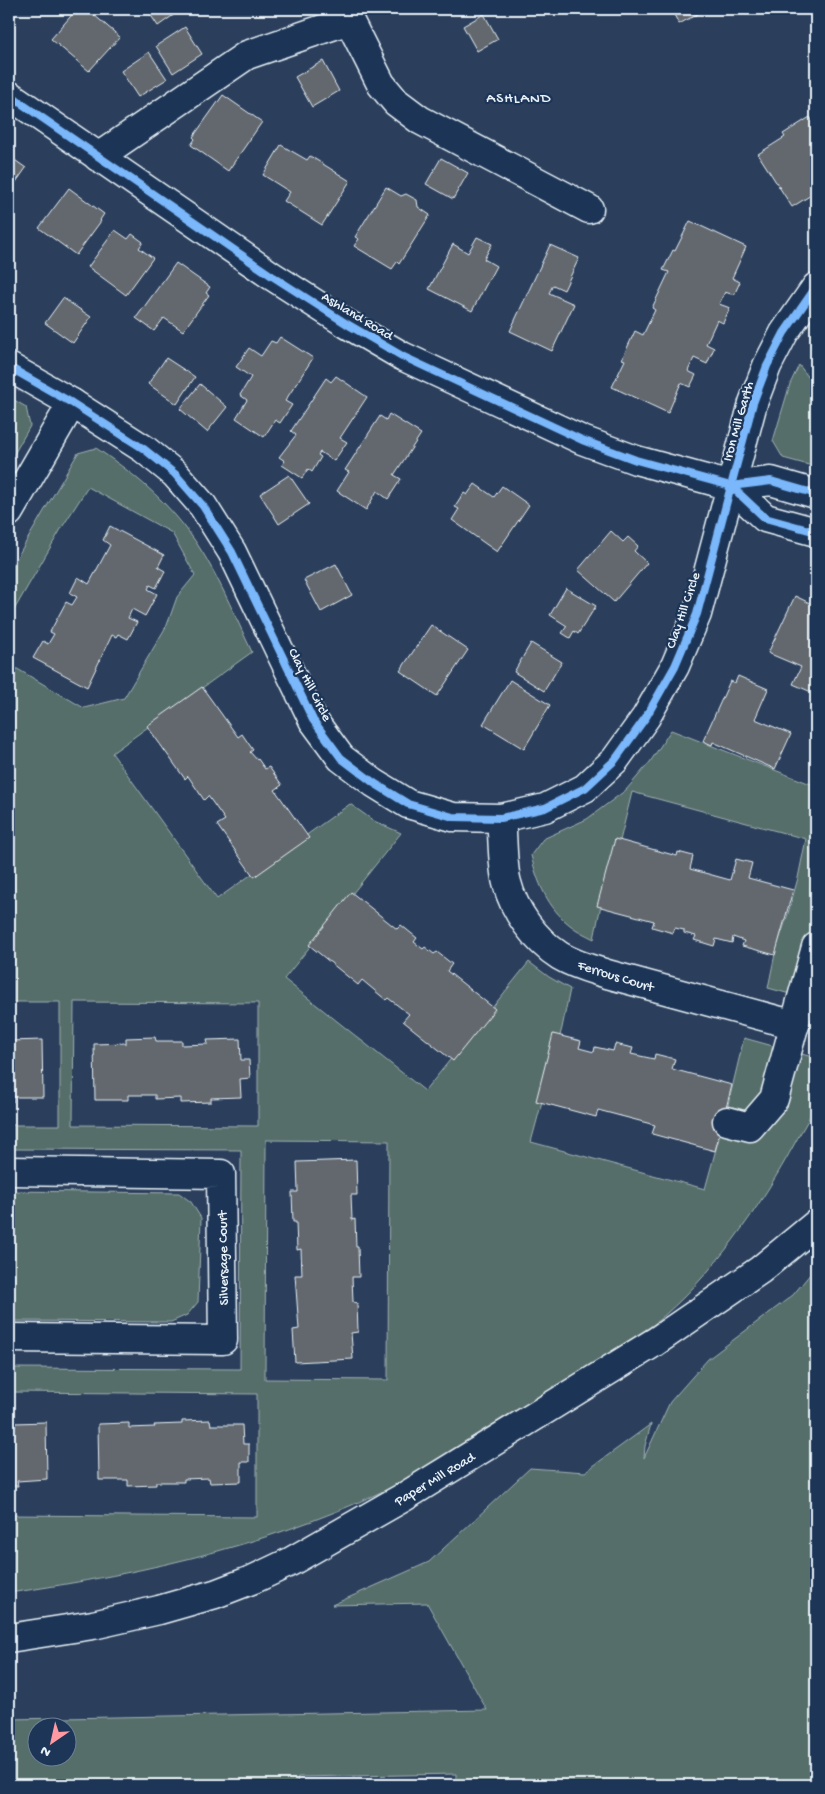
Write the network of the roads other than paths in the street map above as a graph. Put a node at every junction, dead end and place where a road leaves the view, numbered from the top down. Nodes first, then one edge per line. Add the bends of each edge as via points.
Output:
1 (9, 95) edge
2 (98, 157) junction
3 (589, 208) dead end
4 (816, 287) edge
5 (9, 367) edge
6 (72, 403) junction
7 (731, 486) junction
8 (816, 494) edge
9 (9, 512) edge
10 (816, 532) edge
11 (501, 818) junction
12 (816, 947) edge
13 (795, 1025) junction
14 (727, 1121) dead end
15 (9, 1171) edge
16 (816, 1224) edge
17 (9, 1338) edge
18 (9, 1638) edge

1 - 2 street, Ashland Road
2 - 3 street via 247,55 349,20 381,84 402,106 420,120
2 - 7 street, Ashland Road via 272,276 402,356 582,440 636,460
4 - 7 street, Iron Mill Garth via 784,333 767,366 753,403
5 - 6 street, Clay Hill Circle
6 - 9 street
6 - 11 street, Clay Hill Circle via 144,449 175,474 203,506 232,552 313,720 341,758 408,804 453,817
7 - 8 street, Ashland Road via 771,481
7 - 10 street, Ashland Road via 765,518
7 - 11 street, Clay Hill Circle via 697,614 675,666 646,718 615,760 585,788 545,808
11 - 13 street, Ferrous Court via 507,882 519,913 537,936 560,955 582,967
12 - 13 street
13 - 14 street via 774,1099 750,1127
15 - 17 street, Silversage Court via 221,1174 223,1340
16 - 18 street, Paper Mill Road via 760,1270 655,1342 404,1497 290,1562 215,1594 168,1607 92,1625

